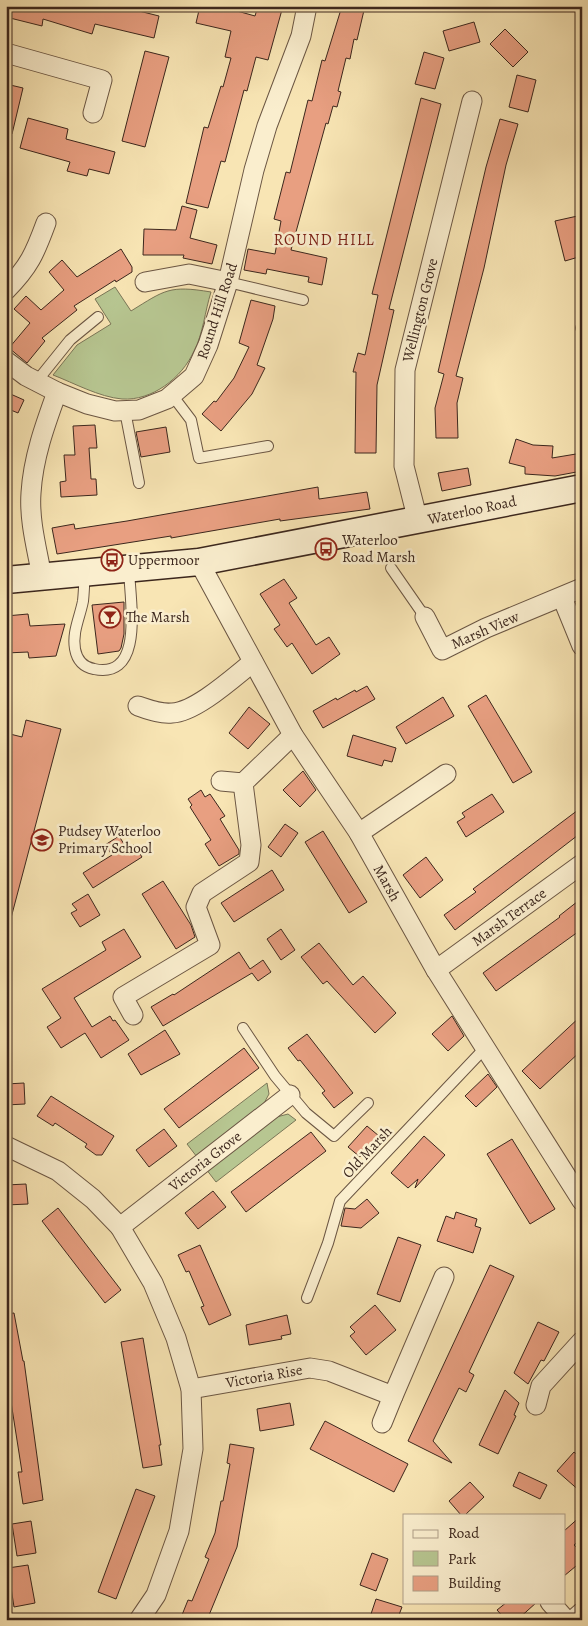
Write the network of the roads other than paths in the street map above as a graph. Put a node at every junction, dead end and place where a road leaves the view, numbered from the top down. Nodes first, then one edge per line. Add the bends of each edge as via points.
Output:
1 (307, 6) edge
2 (6, 53) edge
3 (472, 102) dead end
4 (93, 112) dead end
5 (46, 223) dead end
6 (145, 282) dead end
7 (228, 282) junction
8 (6, 290) edge
9 (304, 300) dead end
10 (98, 317) dead end
11 (6, 361) edge
12 (37, 381) junction
13 (56, 392) junction
14 (172, 395) junction
15 (125, 411) junction
16 (268, 446) dead end
17 (138, 483) dead end
18 (582, 488) edge
19 (418, 521) junction
20 (199, 562) junction
21 (391, 568) dead end
22 (129, 569) junction
23 (85, 573) junction
24 (42, 577) junction
25 (6, 580) edge
26 (582, 588) edge
27 (562, 597) junction
28 (425, 617) joint
29 (582, 646) edge
30 (254, 662) junction
31 (138, 706) dead end
32 (293, 735) junction
33 (446, 774) dead end
34 (221, 780) dead end
35 (243, 783) junction
36 (359, 833) junction
37 (582, 864) edge
38 (436, 970) junction
39 (133, 1015) dead end
40 (243, 1028) dead end
41 (485, 1048) junction
42 (290, 1094) junction
43 (368, 1103) dead end
44 (6, 1146) edge
45 (575, 1175) edge
46 (582, 1201) edge
47 (120, 1227) junction
48 (444, 1277) dead end
49 (307, 1298) dead end
50 (582, 1341) edge
51 (192, 1389) junction
52 (393, 1396) junction
53 (536, 1405) dead end
54 (382, 1423) dead end
55 (552, 1604) edge
56 (582, 1612) edge
57 (139, 1620) edge
58 (566, 1620) edge
59 (573, 1620) edge

1 - 7 street, Round Hill Road via 301,36 254,170
2 - 4 street via 104,73
3 - 19 street, Wellington Grove via 405,370 404,466
5 - 8 street via 34,256 20,277
6 - 7 street via 189,274
7 - 9 lane
7 - 14 street, Round Hill Road via 208,346 194,376
10 - 12 lane via 70,340
11 - 12 street, Round Hill Road
12 - 13 street, Round Hill Road
13 - 15 street, Round Hill Road via 87,404
13 - 24 street via 35,461 31,493 32,521
14 - 15 street, Round Hill Road via 139,410
14 - 16 lane via 191,420 199,458
15 - 17 lane
18 - 19 main road, Waterloo Road
19 - 20 main road, Waterloo Road
20 - 22 main road, Waterloo Road
20 - 30 street, Marsh
21 - 28 lane, Marsh View
22 - 23 main road, Waterloo Road
22 - 23 lane via 130,645 124,662 105,671 85,666 78,661 75,650 73,637 83,600
23 - 24 main road, Waterloo Road
24 - 25 main road, Waterloo Road
26 - 27 street, Marsh View
27 - 28 street, Marsh View via 442,650
27 - 29 street
30 - 31 street via 202,700 181,711 158,713
30 - 32 street, Marsh
32 - 35 street
32 - 36 street, Marsh
33 - 36 street
34 - 35 street
35 - 39 street via 251,845 249,862 202,893 196,907 210,945 123,996
36 - 38 street, Marsh
37 - 38 street, Marsh Terrace
38 - 41 street, Marsh
40 - 42 lane
41 - 45 street, Marsh
41 - 49 lane, Old Marsh via 340,1201
42 - 43 lane via 306,1113 334,1136
42 - 47 street, Victoria Grove
44 - 47 street via 58,1171 93,1199
45 - 46 street, Marsh
47 - 51 street via 153,1284 176,1338
48 - 52 street
50 - 53 street via 541,1386
51 - 52 street, Victoria Rise via 310,1368 329,1371
51 - 57 street via 193,1449 179,1531 156,1595
52 - 54 street
55 - 58 street
56 - 59 street

